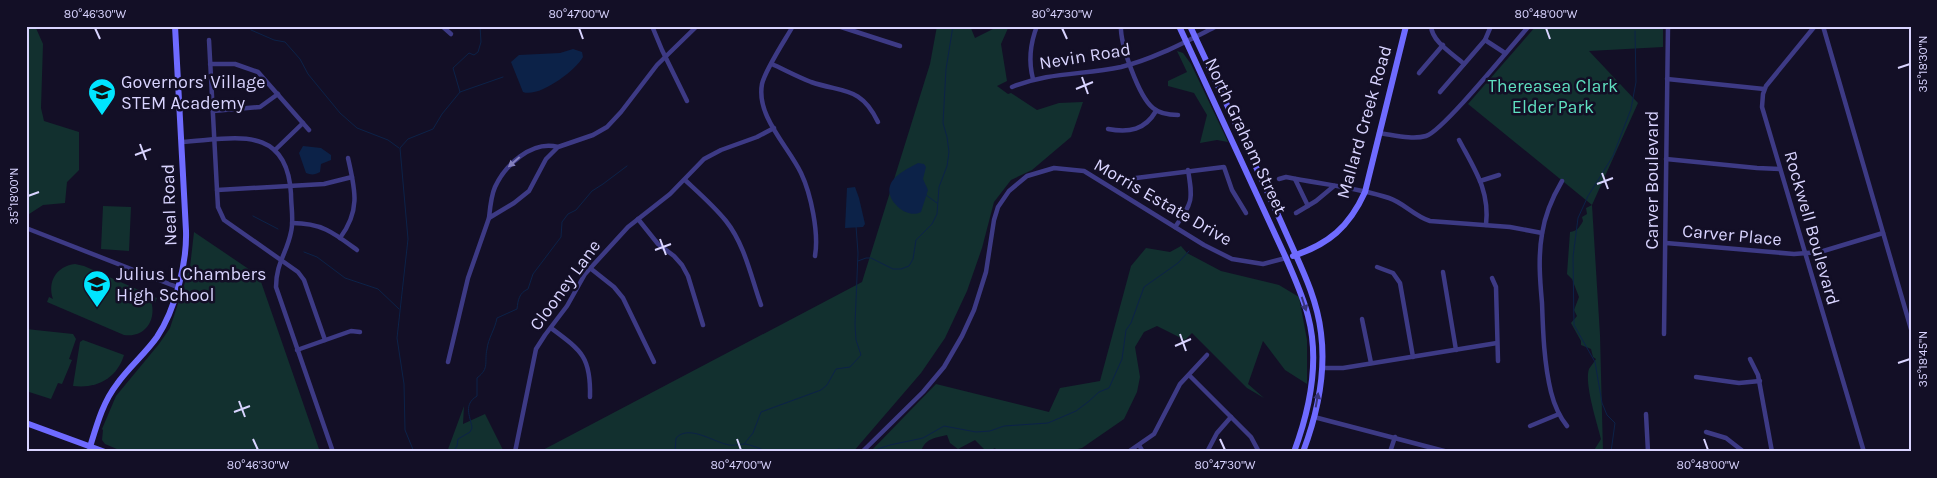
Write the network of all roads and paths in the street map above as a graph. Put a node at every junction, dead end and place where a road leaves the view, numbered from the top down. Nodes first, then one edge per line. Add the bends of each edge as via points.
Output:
1 (175, 26) edge
2 (442, 26) edge
3 (652, 26) edge
4 (697, 26) edge
5 (793, 26) edge
6 (838, 26) edge
7 (1037, 26) edge
8 (1121, 26) edge
9 (1179, 26) edge
10 (1190, 26) edge
11 (1217, 26) edge
12 (1406, 26) edge
13 (1431, 26) edge
14 (1491, 26) edge
15 (1529, 26) edge
16 (1668, 26) edge
17 (1815, 26) edge
18 (1824, 26) edge
19 (451, 34) dead end
20 (1194, 36) junction
21 (209, 40) dead end
22 (1486, 40) junction
23 (1185, 41) junction
24 (1443, 45) junction
25 (900, 46) dead end
26 (1505, 53) junction
27 (666, 56) junction
28 (210, 64) junction
29 (772, 64) junction
30 (1130, 64) junction
31 (1464, 64) junction
32 (1419, 72) dead end
33 (1033, 79) junction
34 (1667, 80) junction
35 (1012, 87) dead end
36 (1764, 89) junction
37 (1440, 92) dead end
38 (278, 94) junction
39 (687, 101) dead end
40 (1156, 110) junction
41 (212, 111) junction
42 (1178, 115) dead end
43 (878, 122) dead end
44 (303, 123) junction
45 (774, 128) junction
46 (1108, 129) dead end
47 (309, 130) dead end
48 (1380, 133) junction
49 (214, 140) junction
50 (1460, 140) dead end
51 (182, 142) junction
52 (558, 146) junction
53 (539, 148) junction
54 (275, 150) junction
55 (348, 158) dead end
56 (546, 159) junction
57 (1666, 159) junction
58 (1780, 169) junction
59 (1188, 170) junction
60 (1499, 175) dead end
61 (352, 178) junction
62 (1136, 178) dead end
63 (1279, 179) dead end
64 (1295, 179) junction
65 (685, 180) junction
66 (1562, 181) dead end
67 (1480, 182) junction
68 (290, 186) junction
69 (1334, 186) junction
70 (217, 190) junction
71 (1365, 192) junction
72 (491, 204) junction
73 (1308, 206) junction
74 (505, 208) junction
75 (1246, 213) dead end
76 (1296, 213) dead end
77 (489, 218) junction
78 (638, 219) junction
79 (292, 223) junction
80 (1486, 225) junction
81 (1175, 227) junction
82 (26, 228) edge
83 (1542, 233) junction
84 (1883, 233) junction
85 (340, 238) junction
86 (1666, 243) junction
87 (357, 250) dead end
88 (1805, 254) junction
89 (815, 256) dead end
90 (1296, 256) junction
91 (1286, 258) junction
92 (280, 260) junction
93 (1377, 267) dead end
94 (590, 268) junction
95 (1443, 272) dead end
96 (1492, 278) dead end
97 (177, 288) junction
98 (761, 305) dead end
99 (1362, 319) dead end
100 (704, 325) dead end
101 (550, 328) junction
102 (1911, 330) edge
103 (360, 332) dead end
104 (1664, 334) dead end
105 (325, 340) junction
106 (1498, 343) junction
107 (297, 350) junction
108 (1456, 350) junction
109 (1207, 355) dead end
110 (1413, 357) junction
111 (1750, 359) dead end
112 (1498, 361) dead end
113 (448, 362) dead end
114 (654, 362) dead end
115 (1371, 364) junction
116 (1322, 368) junction
117 (1188, 375) junction
118 (1696, 377) dead end
119 (1760, 381) junction
120 (590, 397) dead end
121 (1559, 414) junction
122 (1646, 414) dead end
123 (1314, 416) junction
124 (1231, 417) junction
125 (26, 423) edge
126 (1530, 426) dead end
127 (1567, 426) dead end
128 (1706, 432) dead end
129 (1395, 437) junction
130 (1139, 445) junction
131 (90, 449) edge
132 (105, 452) edge
133 (333, 452) edge
134 (515, 452) edge
135 (862, 452) edge
136 (1128, 452) edge
137 (1143, 452) edge
138 (1207, 452) edge
139 (1259, 452) edge
140 (1294, 452) edge
141 (1303, 452) edge
142 (1390, 452) edge
143 (1448, 452) edge
144 (1648, 452) edge
145 (1744, 452) edge
146 (1772, 452) edge
147 (1864, 452) edge

1 - 51 main road, Neal Road
2 - 19 street
3 - 27 street
4 - 27 street
5 - 29 street
6 - 25 street
7 - 33 street via 1030,48
8 - 30 street
9 - 23 main road, North Graham Street
10 - 20 main road, North Graham Street
11 - 20 street, Nevin Road
12 - 48 main road, Mallard Creek Road
13 - 24 street via 1433,35
14 - 22 street
15 - 26 street
16 - 34 street, Carver Boulevard
17 - 36 street
18 - 84 street
20 - 23 street, Nevin Road
20 - 90 main road, North Graham Street
21 - 28 street
22 - 26 street
22 - 31 street
23 - 30 street, Nevin Road
23 - 91 main road, North Graham Street
24 - 31 street
24 - 32 street
26 - 48 street via 1432,134 1414,137
27 - 39 street
27 - 52 street via 606,127 593,135
28 - 38 street via 235,64 258,72
28 - 41 street
29 - 43 street via 811,82 850,91 868,104
29 - 45 street via 764,78 761,95
30 - 33 street, Nevin Road
30 - 40 street via 1145,100
31 - 37 street
33 - 35 street, Nevin Road
34 - 36 street
34 - 57 street, Carver Boulevard
36 - 58 street, Rockwell Boulevard via 1762,109
38 - 41 street via 260,107
38 - 44 street
40 - 42 street
40 - 46 street via 1146,124 1133,130
41 - 49 street
44 - 47 street
44 - 54 street
45 - 65 street, Clooney Lane via 709,156
45 - 89 street via 807,186 814,225
48 - 71 main road, Mallard Creek Road
49 - 51 street
49 - 54 street via 251,139 264,142
49 - 70 street
50 - 67 street
51 - 97 main road, Neal Road via 186,245
52 - 53 street
52 - 56 street
53 - 56 street via 544,151
53 -> 72 street via 511,164 494,189
54 - 68 street via 287,167
55 - 61 street
56 - 74 street via 529,190
57 - 58 street
57 - 86 street, Carver Boulevard
58 - 88 street, Rockwell Boulevard
59 - 62 street
59 - 75 street via 1224,167 1232,190
59 - 81 street via 1191,202
60 - 67 street
61 - 68 street
61 - 85 street via 356,199 351,222
63 - 64 street
64 - 69 street
64 - 73 street
65 - 78 street, Clooney Lane
65 - 98 street via 720,214 734,233
66 - 83 street via 1549,206
67 - 80 street via 1487,202
68 - 70 street
68 - 79 street
69 - 71 street
69 - 73 street
70 - 92 street via 218,207 224,220
71 - 80 street via 1395,200 1430,221
71 - 90 main road, Mallard Creek Road via 1342,229
72 - 74 street via 498,209
72 - 77 street
73 - 76 street
74 - 77 street
77 - 113 street via 468,278
78 - 94 street, Clooney Lane
78 - 100 street via 658,244 682,265
79 - 85 street via 321,226
79 - 92 street via 290,239
80 - 83 street
81 - 91 street, Morris Estate Drive via 1232,258 1263,264
81 - 135 street, Morris Estate Drive via 1084,171 1054,168 1027,176 998,207 986,272 974,310 948,360 923,392
82 - 97 street
83 - 121 street via 1543,331 1549,384
84 - 88 street, Carver Place
84 - 102 street
85 - 87 street
86 - 88 street, Carver Place
86 - 104 street, Carver Boulevard
88 - 147 street, Rockwell Boulevard
90 - 91 main road, Mallard Creek Road
90 - 116 main road via 1319,320
91 -> 140 main road via 1304,302 1313,348 1308,404
92 - 105 street via 304,280
92 - 107 street via 276,287
93 - 110 street via 1393,273 1400,283
94 - 101 street, Clooney Lane
94 - 114 street via 623,298
95 - 108 street
96 - 106 street via 1496,287
97 - 131 main road, Neal Road via 161,330 108,398
99 - 115 street
101 - 120 street via 584,356 590,372
101 - 134 street, Clooney Lane via 534,357
103 - 105 street via 351,331
105 - 107 street
106 - 108 street
106 - 112 street
107 - 133 street
108 - 110 street
109 - 117 street
110 - 115 street
111 - 119 street
115 - 116 street
123 -> 116 main road
117 - 124 street
117 - 130 street via 1176,390 1154,434
118 - 119 street via 1739,383
119 - 146 street
121 - 126 street
121 - 127 street
122 - 144 street
123 - 129 street
123 - 141 main road
124 - 138 street via 1216,434
124 - 139 street via 1254,440
125 - 131 main road
128 - 145 street via 1726,438
129 - 142 street
129 - 143 street
130 - 136 street
130 - 137 street
131 - 132 main road

